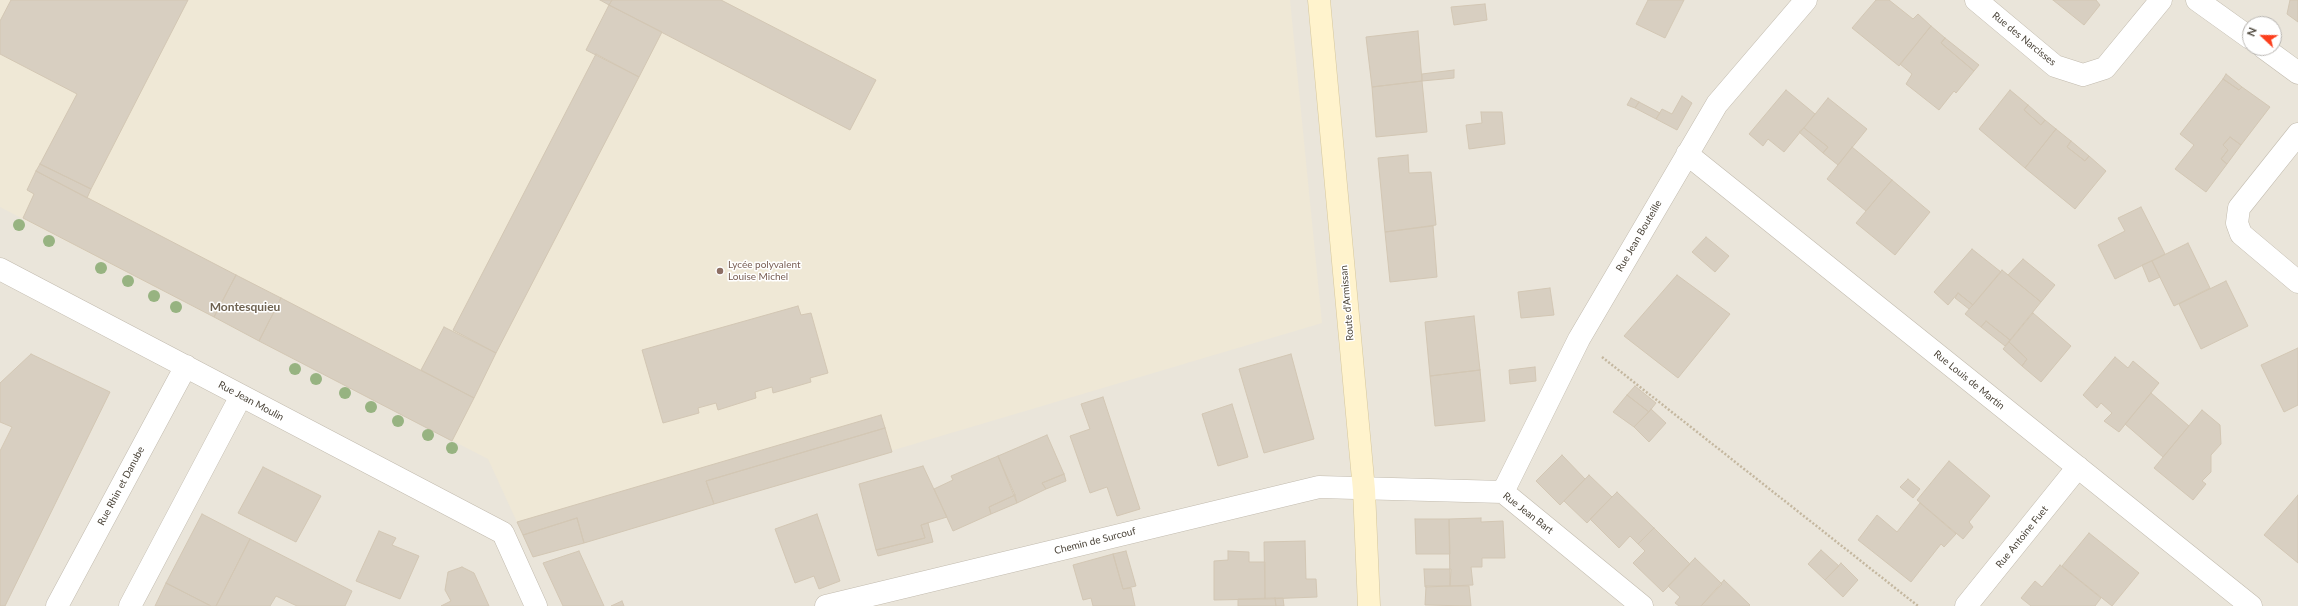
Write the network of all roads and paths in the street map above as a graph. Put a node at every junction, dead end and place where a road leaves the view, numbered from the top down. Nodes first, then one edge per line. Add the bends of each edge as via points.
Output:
1 (1319, 0) edge
2 (1806, 0) edge
3 (1976, 0) edge
4 (2161, 0) edge
5 (2197, 0) edge
6 (2242, 32) edge
7 (2275, 56) edge
8 (2298, 73) edge
9 (2298, 134) edge
10 (1687, 154) junction
11 (0, 269) edge
12 (2298, 282) edge
13 (1579, 340) junction
14 (186, 366) junction
15 (241, 396) junction
16 (2078, 467) junction
17 (1364, 490) junction
18 (1503, 492) junction
19 (57, 606) edge
20 (130, 606) edge
21 (536, 606) edge
22 (826, 606) edge
23 (1370, 606) edge
24 (1642, 606) edge
25 (1918, 606) edge
26 (1966, 606) edge
27 (2251, 606) edge

1 - 17 street, Route d'Armissan
2 - 10 street, Rue Jean Bouteille via 1717,104
3 - 4 street, Rue des Narcisses via 2055,66 2084,76 2105,68
5 - 6 street
7 - 8 street
9 - 12 street via 2239,208 2237,223 2241,234
10 - 13 street, Rue Jean Bouteille
10 - 16 street, Rue Louis de Martin
11 - 14 street, Rue Jean Moulin
13 - 18 street, Rue Jean Bouteille
13 - 25 path
14 - 15 street, Rue Jean Moulin
14 - 19 street, Rue Rhin et Danube
15 - 20 street
15 - 21 street, Rue Jean Moulin via 503,533
16 - 26 street, Rue Antoine Fuet
16 - 27 street, Rue Louis de Martin
17 - 18 street, Rue Jean Bart
17 - 22 street, Chemin de Surcouf via 1319,487
17 - 23 street, Route d'Armissan
18 - 24 street, Rue Jean Bart

